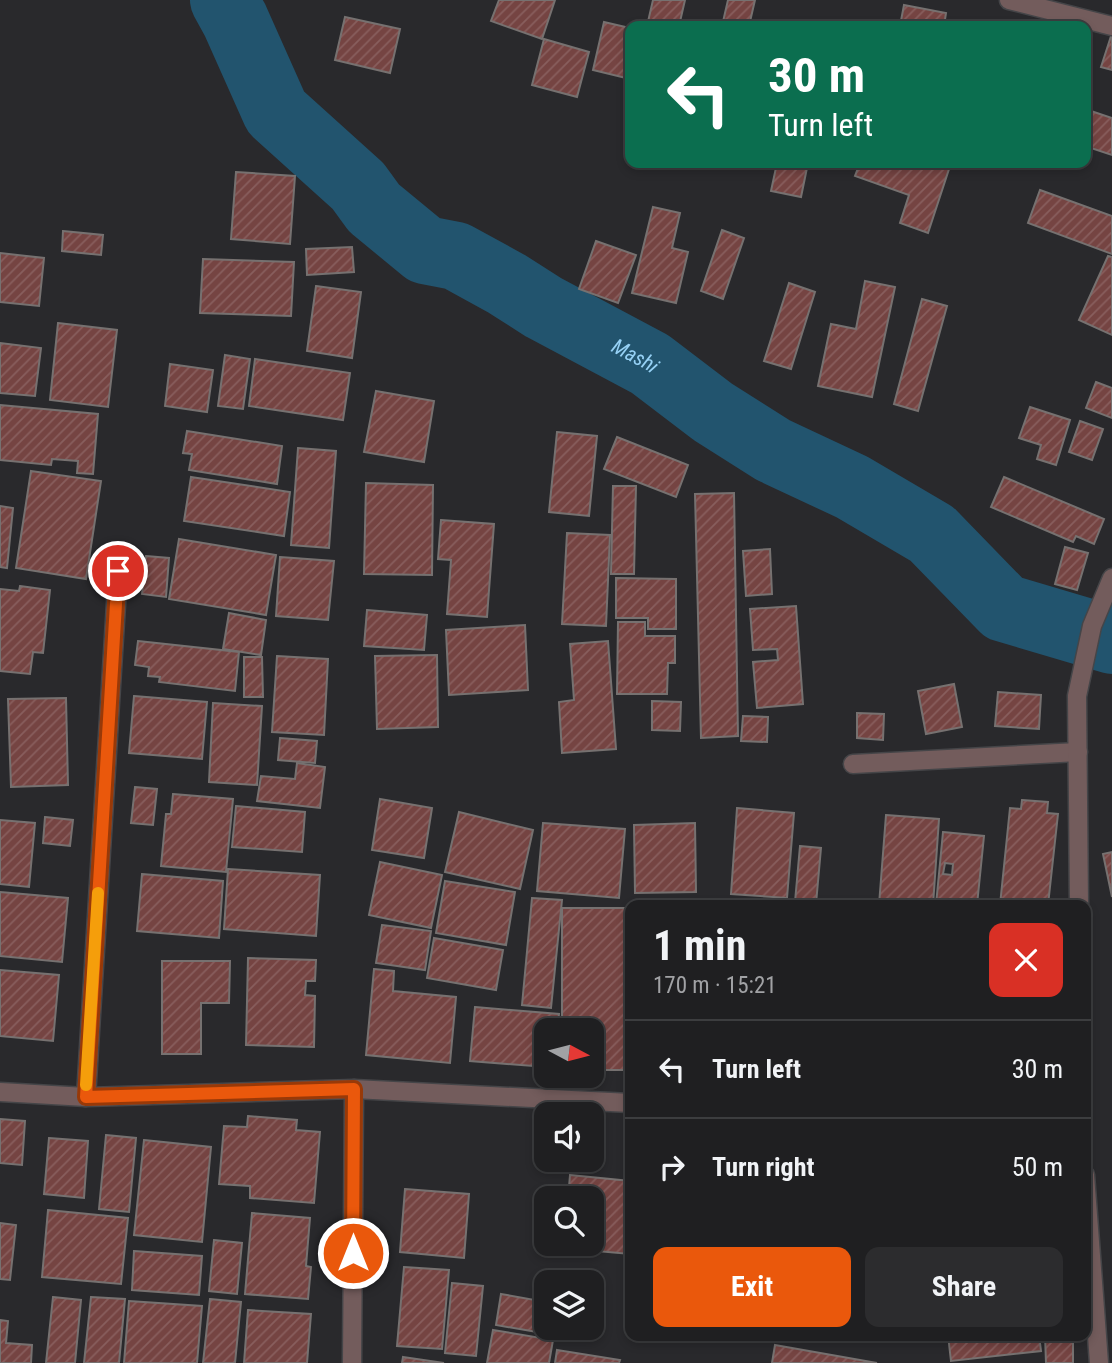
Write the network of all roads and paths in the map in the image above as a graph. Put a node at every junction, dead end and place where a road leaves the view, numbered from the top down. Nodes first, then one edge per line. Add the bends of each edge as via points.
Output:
1 (1010, 0) edge
2 (1112, 26) edge
3 (118, 571) dead end
4 (1112, 578) edge
5 (1078, 752) junction
6 (853, 765) dead end
7 (1079, 900) edge
8 (354, 1089) junction
9 (0, 1092) edge
10 (86, 1097) junction
11 (625, 1103) edge
12 (1091, 1256) edge
13 (352, 1363) edge
14 (1099, 1363) edge

1 - 2 street
3 - 10 street
4 - 5 street via 1091,626 1077,696
5 - 6 street
5 - 7 street
8 - 10 street
8 - 11 street
8 - 13 street
9 - 10 street
12 - 14 street

